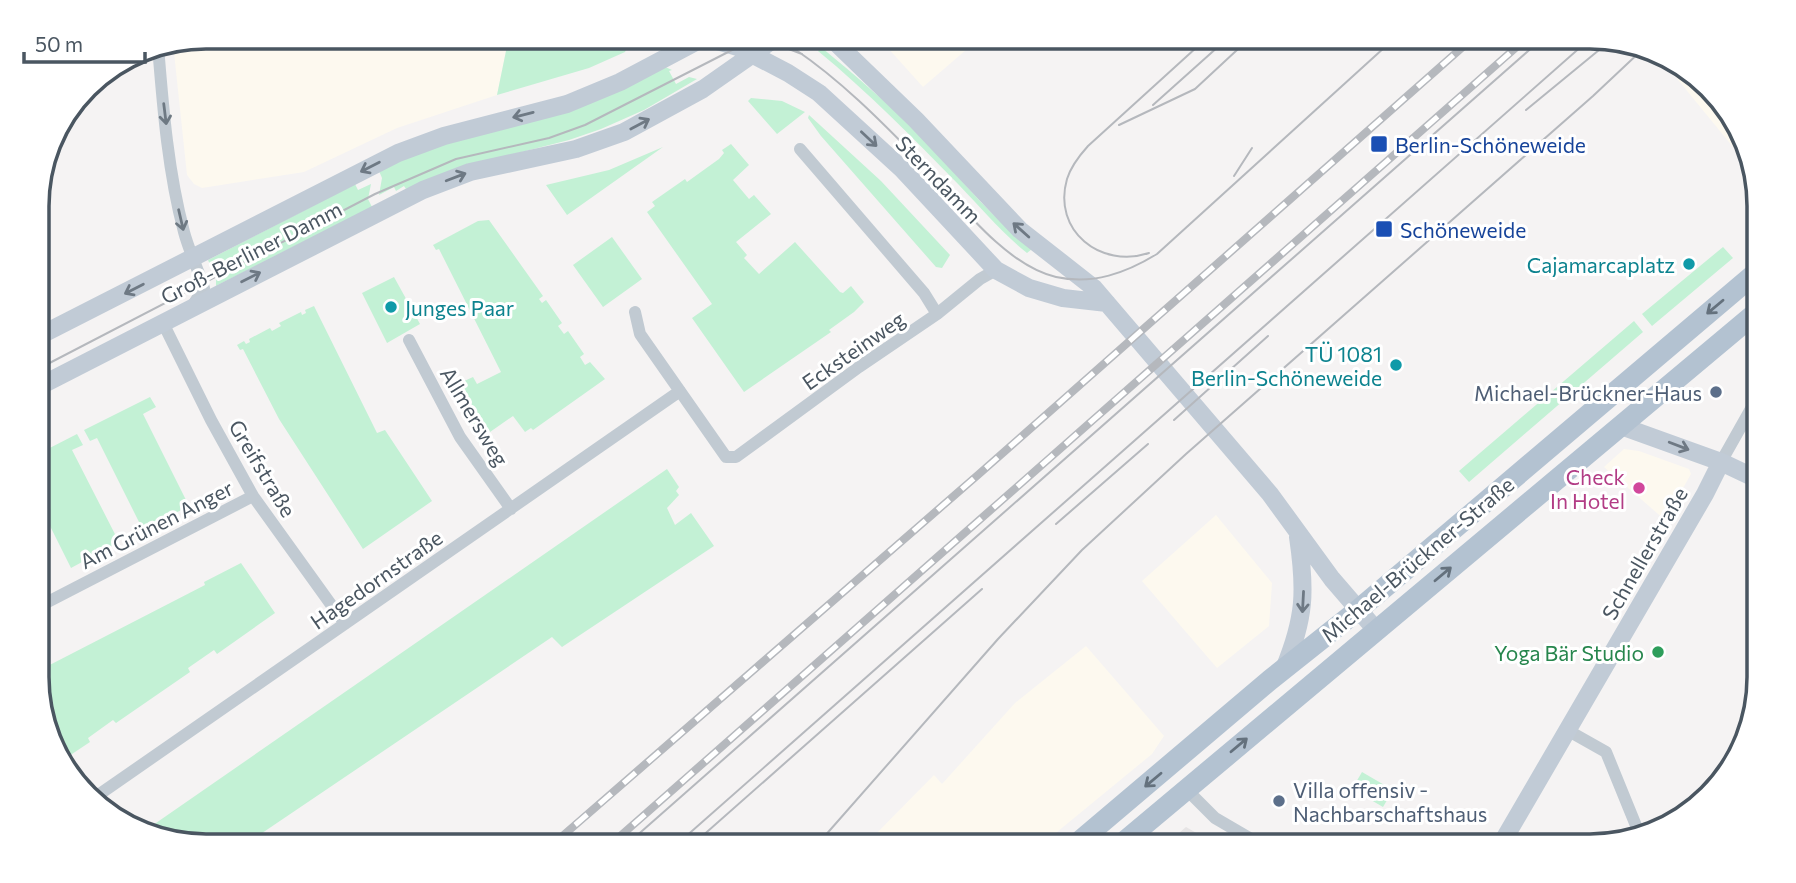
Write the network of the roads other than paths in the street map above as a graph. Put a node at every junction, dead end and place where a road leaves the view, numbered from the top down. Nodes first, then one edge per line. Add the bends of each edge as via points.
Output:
1 (682, 49) edge
2 (742, 49) edge
3 (759, 49) edge
4 (842, 49) edge
5 (752, 54) junction
6 (159, 56) edge
7 (480, 126) joint
8 (800, 149) dead end
9 (195, 258) junction
10 (984, 278) junction
11 (1747, 280) edge
12 (1107, 303) junction
13 (191, 308) junction
14 (635, 312) dead end
15 (937, 314) junction
16 (1747, 320) edge
17 (163, 323) junction
18 (49, 331) edge
19 (410, 340) dead end
20 (49, 381) edge
21 (680, 391) junction
22 (1747, 416) edge
23 (1621, 426) junction
24 (1721, 462) junction
25 (1747, 475) edge
26 (253, 496) junction
27 (511, 509) junction
28 (1297, 534) junction
29 (49, 601) edge
30 (1358, 610) junction
31 (345, 624) junction
32 (1376, 630) junction
33 (1284, 669) junction
34 (1567, 730) junction
35 (1186, 789) junction
36 (100, 793) edge
37 (1637, 827) edge
38 (1088, 834) edge
39 (1133, 834) edge
40 (1242, 834) edge
41 (1507, 834) edge

1 -> 7 main road, Sterndamm via 567,104
2 - 5 main road, Sterndamm
3 - 5 main road
12 -> 4 main road, Sterndamm via 1020,230
5 -> 10 main road, Sterndamm via 819,93 902,169
13 -> 5 main road, Groß-Berliner Damm via 423,190 470,172 576,149 624,132 703,89
6 -> 9 street via 173,181
7 -> 9 main road, Groß-Berliner Damm via 398,153
8 - 15 street
9 - 13 street via 204,288
9 -> 18 main road, Groß-Berliner Damm
10 - 12 main road, Sterndamm via 1063,298
10 - 15 street, Ecksteinweg
11 -> 30 main road, Michael-Brückner-Straße
12 - 28 main road, Sterndamm via 1270,494
13 - 17 main road, Groß-Berliner Damm
14 - 21 street via 640,334
15 - 21 street, Ecksteinweg via 736,457 726,457
16 - 23 main road, Michael-Brückner-Straße
17 - 20 main road, Groß-Berliner Damm
17 - 26 street, Greifstraße
19 - 27 street, Allmersweg via 460,437
21 - 27 street, Hagedornstraße
22 - 24 street, Schnellerstraße
23 -> 24 main road
32 -> 23 main road, Michael-Brückner-Straße
24 - 25 main road
24 - 34 main road, Schnellerstraße
26 - 29 street, Am Grünen Anger
26 - 31 street, Greifstraße
27 - 31 street, Hagedornstraße
28 - 30 main road, Sterndamm
28 -> 33 main road via 1303,605
30 - 32 main road, Sterndamm
30 - 33 main road, Michael-Brückner-Straße
31 - 36 street, Hagedornstraße
35 -> 32 main road, Michael-Brückner-Straße
33 -> 38 main road, Michael-Brückner-Straße
34 - 37 street via 1606,752
34 - 41 main road, Schnellerstraße
35 - 39 main road, Michael-Brückner-Straße
35 - 40 street via 1215,818

